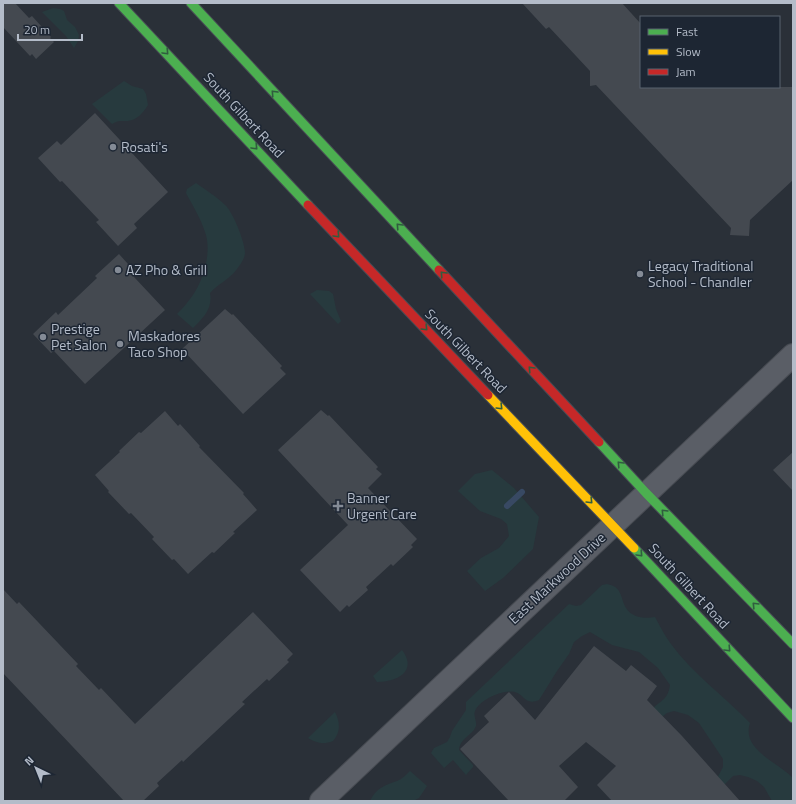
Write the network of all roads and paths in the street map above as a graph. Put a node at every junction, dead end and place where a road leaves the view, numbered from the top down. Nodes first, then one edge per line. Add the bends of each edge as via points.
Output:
1 (119, 3) edge
2 (191, 3) edge
3 (793, 355) edge
4 (646, 493) junction
5 (613, 525) junction
6 (793, 644) edge
7 (793, 718) edge
8 (321, 801) edge

1 -> 5 main road, South Gilbert Road
4 -> 2 main road
3 - 4 street, East Markwood Drive
4 - 5 street, East Markwood Drive
6 -> 4 main road
5 -> 7 main road, South Gilbert Road
5 - 8 street, East Markwood Drive

